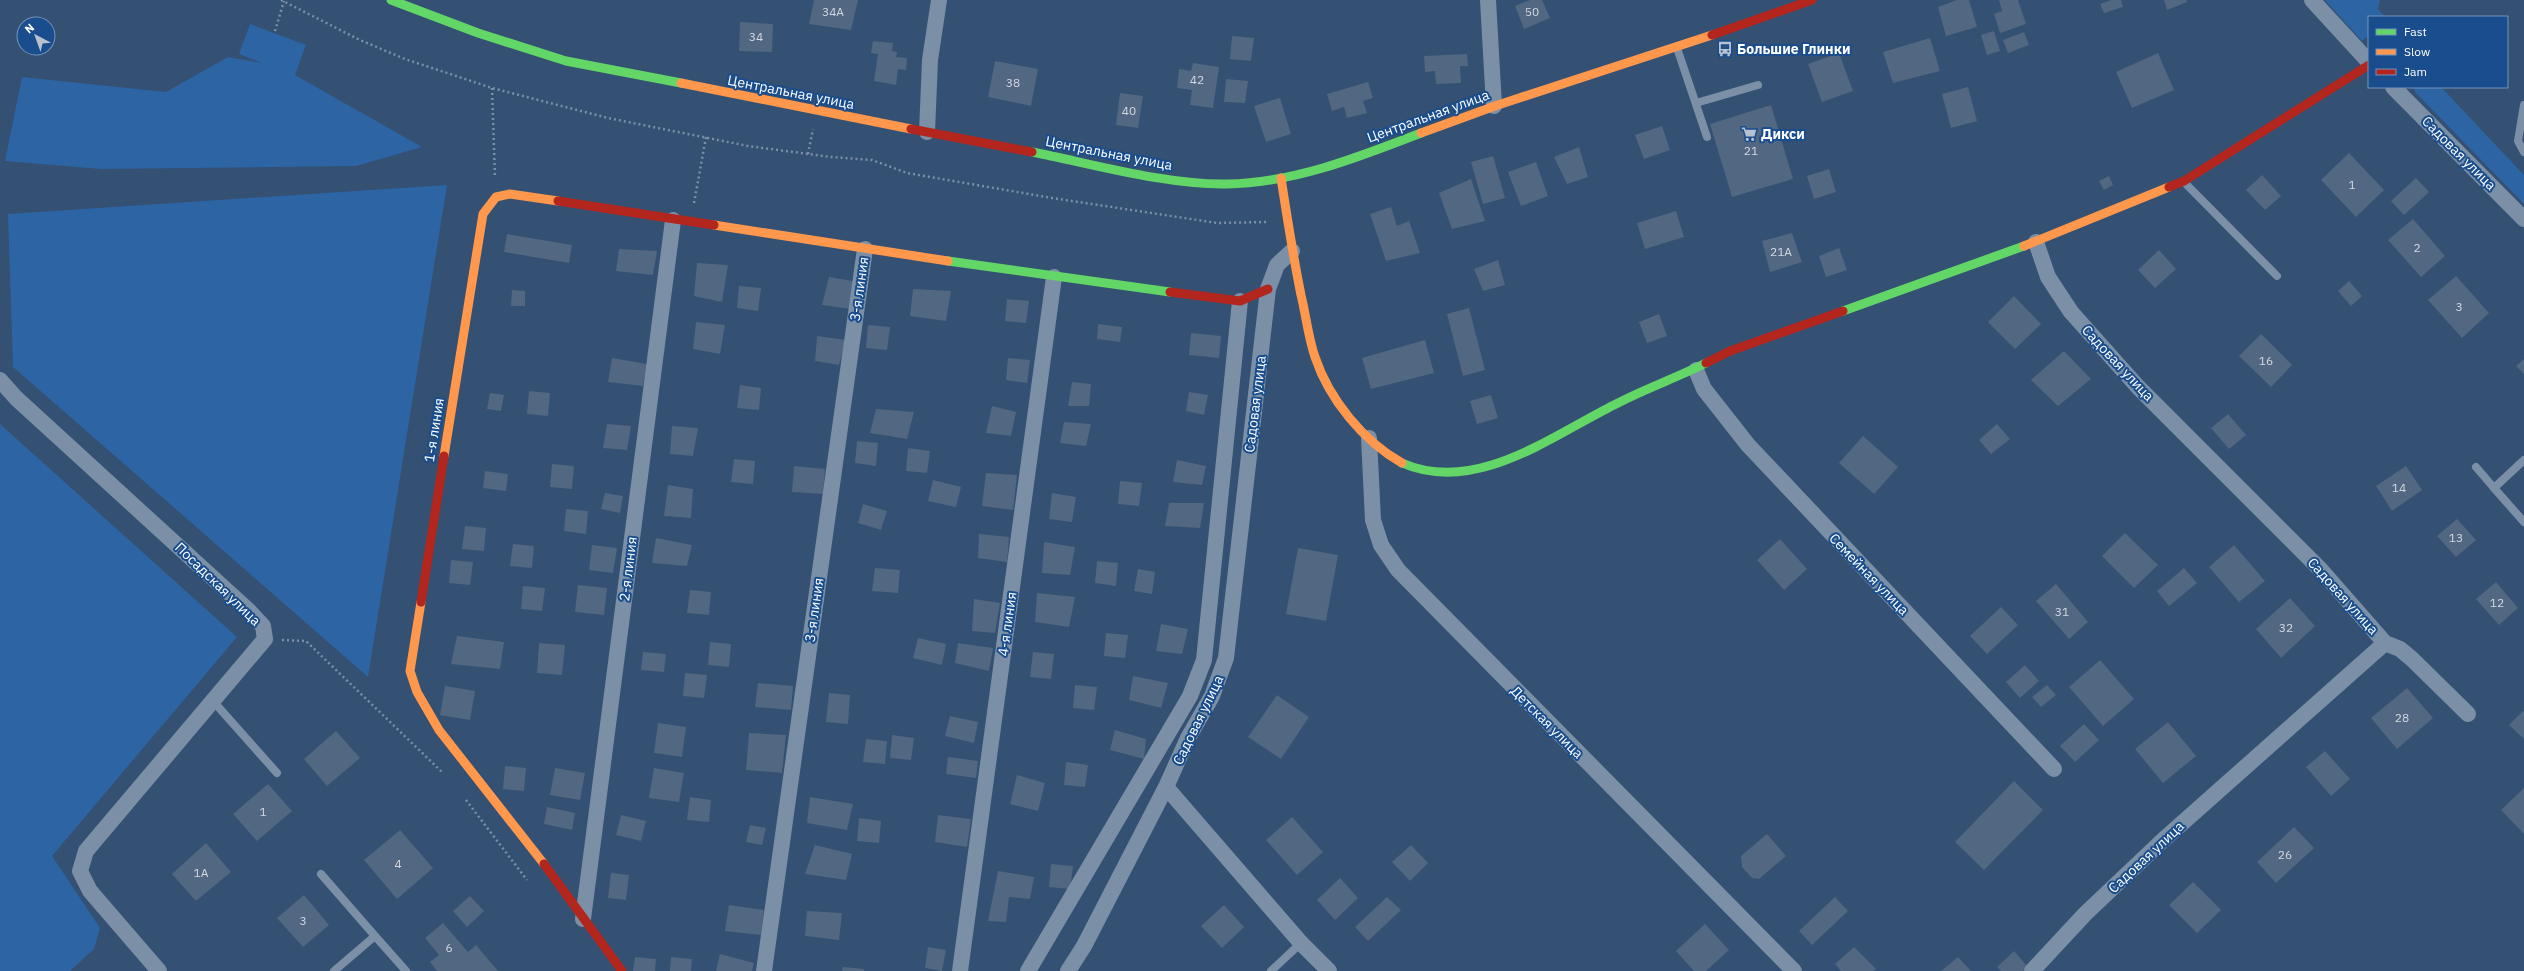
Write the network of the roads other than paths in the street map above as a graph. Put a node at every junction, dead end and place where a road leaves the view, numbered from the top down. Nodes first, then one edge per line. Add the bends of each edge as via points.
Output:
1 (391, 0) edge
2 (940, 0) edge
3 (1488, 0) edge
4 (1812, 0) edge
5 (2312, 0) edge
6 (1677, 47) junction
7 (2368, 63) edge
8 (2368, 65) edge
9 (1758, 85) dead end
10 (2395, 88) edge
11 (1696, 104) junction
12 (2524, 105) edge
13 (1494, 106) junction
14 (927, 132) junction
15 (1707, 136) dead end
16 (2524, 152) edge
17 (1281, 178) junction
18 (2184, 181) junction
19 (2524, 219) edge
20 (673, 220) junction
21 (2036, 242) junction
22 (865, 249) junction
23 (1292, 250) junction
24 (2276, 276) dead end
25 (1054, 277) junction
26 (1268, 289) junction
27 (1240, 301) junction
28 (1696, 370) junction
29 (0, 380) edge
30 (1369, 438) junction
31 (2524, 460) edge
32 (2476, 467) dead end
33 (2494, 488) junction
34 (2524, 522) edge
35 (2385, 643) junction
36 (213, 701) junction
37 (2468, 714) dead end
38 (2054, 769) dead end
39 (277, 773) dead end
40 (1166, 787) junction
41 (321, 874) dead end
42 (582, 919) junction
43 (375, 936) junction
44 (1301, 943) junction
45 (159, 971) edge
46 (334, 971) edge
47 (406, 971) edge
48 (622, 971) edge
49 (764, 971) edge
50 (960, 971) edge
51 (1028, 971) edge
52 (1068, 971) edge
53 (1271, 971) edge
54 (1329, 971) edge
55 (1794, 971) edge
56 (2032, 971) edge

1 - 14 street, Центральная улица via 478,33 566,61
2 - 14 street via 930,60
3 - 13 street
4 - 6 street, Центральная улица
5 - 7 street
6 - 11 lane
6 - 13 street, Центральная улица
8 - 18 street
9 - 11 lane
10 - 19 street, Садовая улица
11 - 15 lane
12 - 16 lane via 2518,141
13 - 17 street, Центральная улица via 1359,156
14 - 17 street, Центральная улица via 1198,182 1229,184
17 - 23 street
18 - 21 street
18 - 24 lane
20 - 22 street
20 - 42 street, 2-я линия
20 - 42 street, 1-я линия via 510,194 496,197 483,214 410,671 417,696 432,723 508,816
21 - 28 street via 1976,261 1730,351
21 - 35 street, Садовая улица via 2048,277 2071,312 2138,387 2321,570
22 - 25 street
22 - 49 street, 3-я линия
23 - 26 street, Садовая улица via 1276,265
23 - 30 street via 1310,341 1328,385 1355,424
25 - 27 street
25 - 50 street, 4-я линия
26 - 27 street
26 - 40 street, Садовая улица via 1226,658 1212,696 1188,738
27 - 51 street via 1204,660 1190,696
28 - 30 street via 1625,399 1513,456 1462,472 1433,473 1408,467 1382,452
28 - 38 street, Семейная улица via 1704,389 1748,445
29 - 36 street, Посадская улица via 263,626 265,639
30 - 55 street, Детская улица via 1373,520 1381,545 1398,570
31 - 33 lane
32 - 33 lane
33 - 34 lane
35 - 37 street via 2400,649 2412,659
35 - 56 street, Садовая улица via 2157,846 2085,914
36 - 39 lane
36 - 45 street, Посадская улица via 86,852 80,871 90,891
40 - 44 street
40 - 52 street, Садовая улица via 1084,946
41 - 43 lane
42 - 48 street
43 - 46 lane
43 - 47 lane
44 - 53 lane
44 - 54 street

